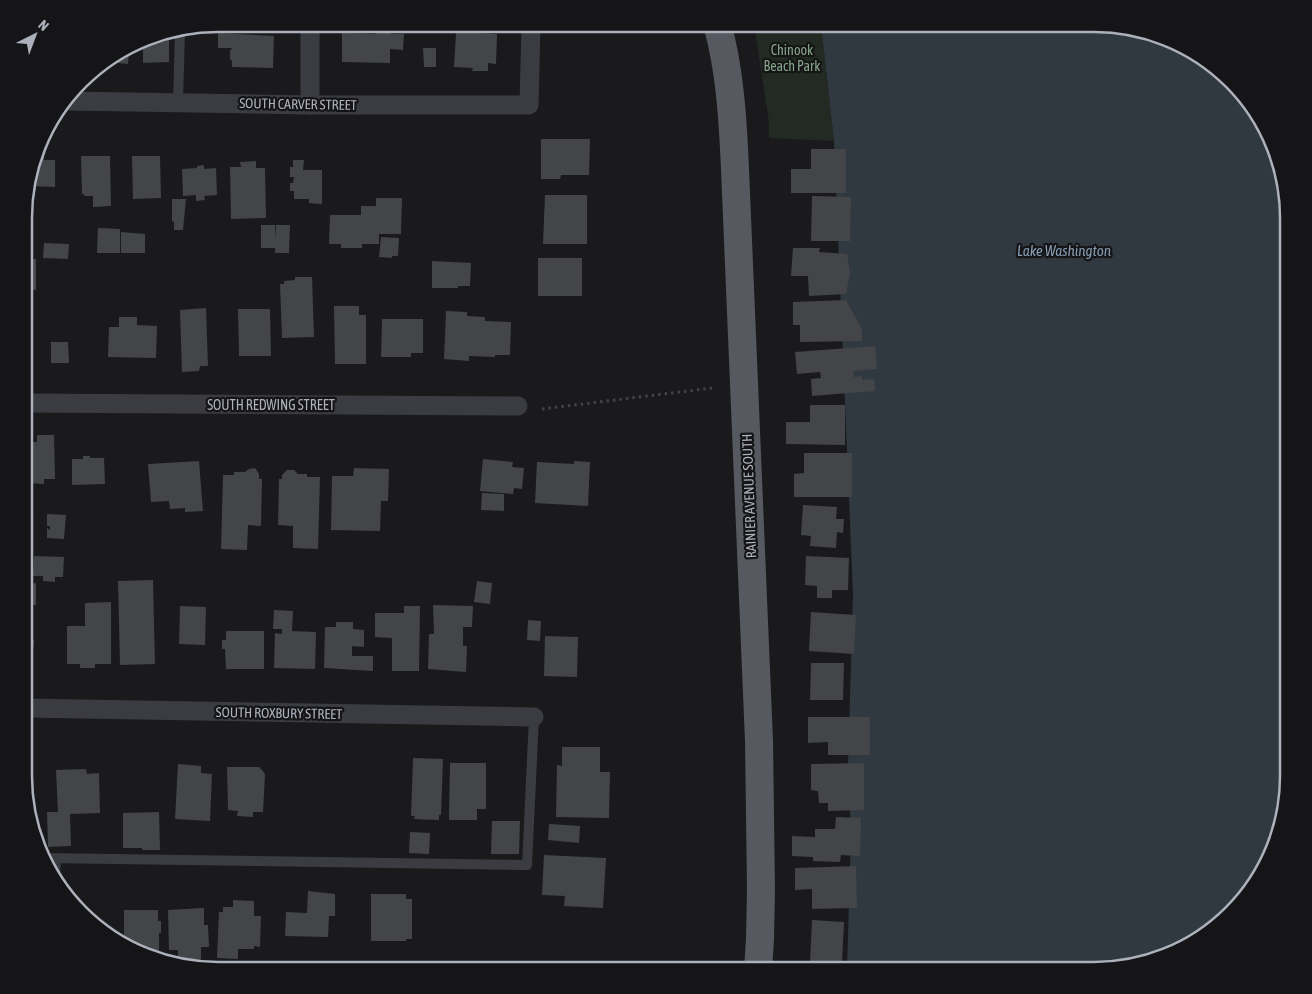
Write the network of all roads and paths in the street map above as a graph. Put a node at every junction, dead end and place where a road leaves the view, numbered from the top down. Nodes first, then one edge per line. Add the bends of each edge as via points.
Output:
1 (310, 32) edge
2 (531, 32) edge
3 (719, 32) edge
4 (180, 37) edge
5 (75, 100) edge
6 (178, 103) junction
7 (310, 105) junction
8 (712, 388) dead end
9 (32, 404) edge
10 (518, 406) dead end
11 (542, 409) dead end
12 (32, 708) edge
13 (534, 717) joint
14 (52, 859) edge
15 (56, 859) junction
16 (56, 866) edge
17 (759, 962) edge

1 - 7 street
2 - 7 street, SOUTH CARVER STREET via 529,105
3 - 17 main road, RAINIER AVENUE SOUTH via 728,82 735,169 759,741
4 - 6 lane
5 - 6 street, SOUTH CARVER STREET
6 - 7 street, SOUTH CARVER STREET
8 - 11 path
9 - 10 street, SOUTH REDWING STREET
12 - 13 street, SOUTH ROXBURY STREET
13 - 15 lane via 527,865
14 - 15 lane
15 - 16 lane

